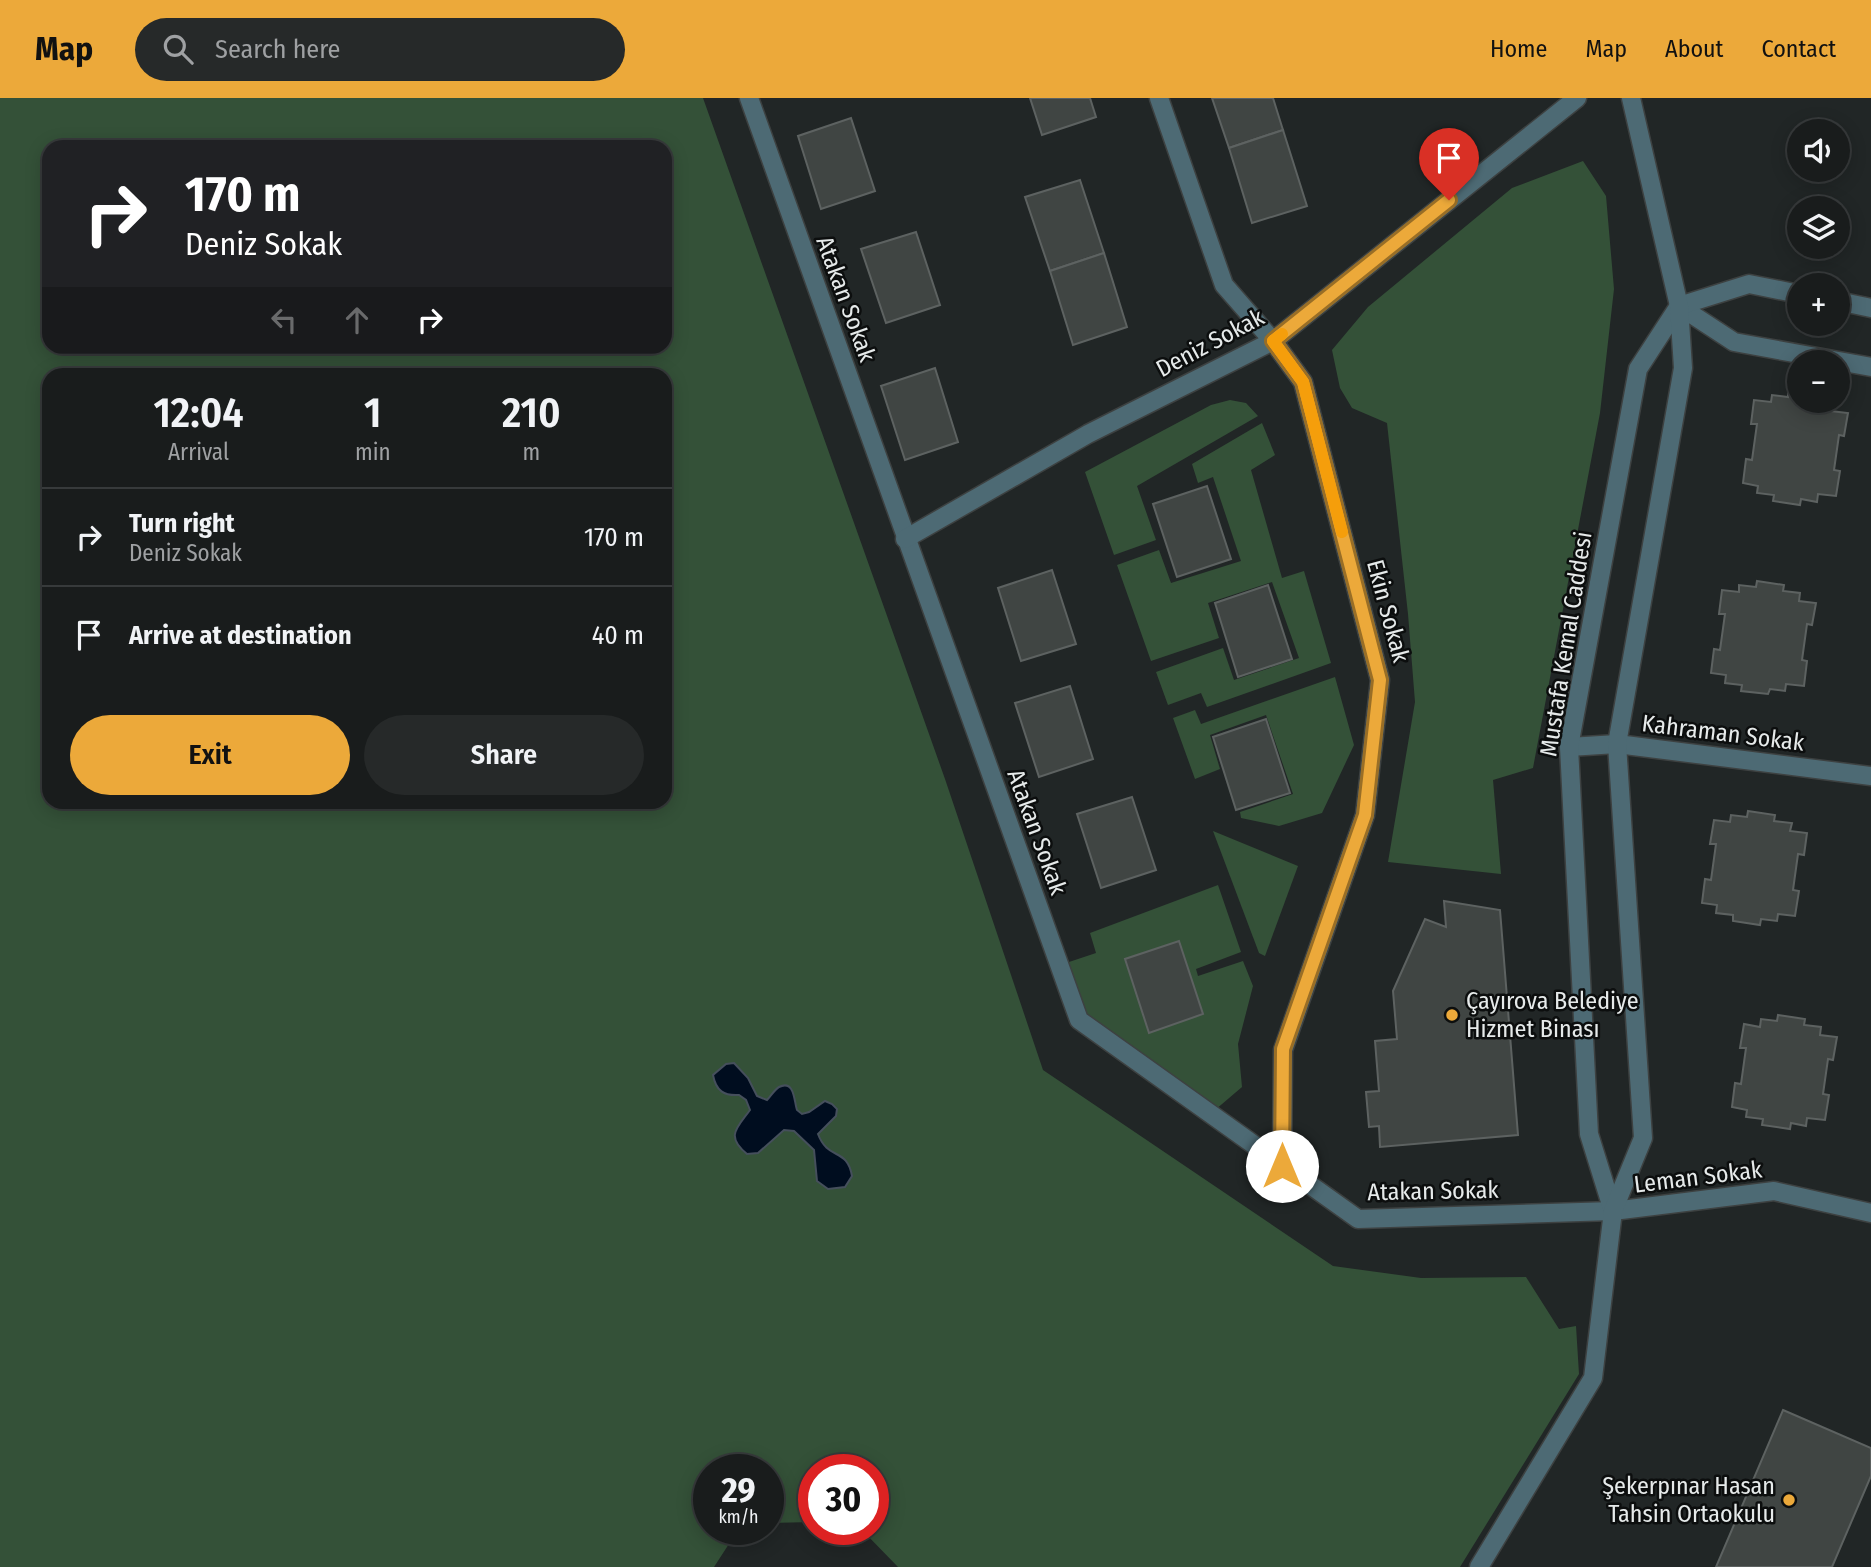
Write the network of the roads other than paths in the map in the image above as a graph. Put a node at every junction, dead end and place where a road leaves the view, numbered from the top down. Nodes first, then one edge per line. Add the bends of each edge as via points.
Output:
1 (748, 98) edge
2 (1159, 98) edge
3 (1577, 98) edge
4 (1631, 98) edge
5 (1787, 292) edge
6 (1850, 304) edge
7 (1679, 306) junction
8 (1871, 308) edge
9 (1273, 341) junction
10 (1871, 367) edge
11 (905, 539) junction
12 (1617, 744) junction
13 (1569, 747) junction
14 (1871, 776) edge
15 (1282, 1166) junction
16 (1613, 1211) junction
17 (1871, 1213) edge
18 (1479, 1567) edge

1 - 11 street, Atakan Sokak
2 - 9 street, Ekin Sokak via 1224,285
3 - 9 street, Deniz Sokak
4 - 7 street, Mustafa Kemal Caddesi
5 - 7 street via 1749,284
6 - 8 street
7 - 10 street via 1734,342
7 - 12 street, Mustafa Kemal Caddesi via 1683,368
7 - 13 street, Mustafa Kemal Caddesi via 1638,369
9 - 11 street, Deniz Sokak via 1088,434
9 - 15 street, Ekin Sokak via 1303,382 1380,680 1365,815 1283,1049
11 - 15 street, Atakan Sokak via 1079,1020
12 - 13 street, Kahraman Sokak
12 - 14 street, Kahraman Sokak
12 - 16 street, Mustafa Kemal Caddesi via 1643,1138
13 - 16 street, Mustafa Kemal Caddesi via 1589,1134
15 - 16 street, Atakan Sokak via 1358,1219
16 - 17 street, Leman Sokak via 1774,1191
16 - 18 street, Mustafa Kemal Caddesi via 1593,1378

